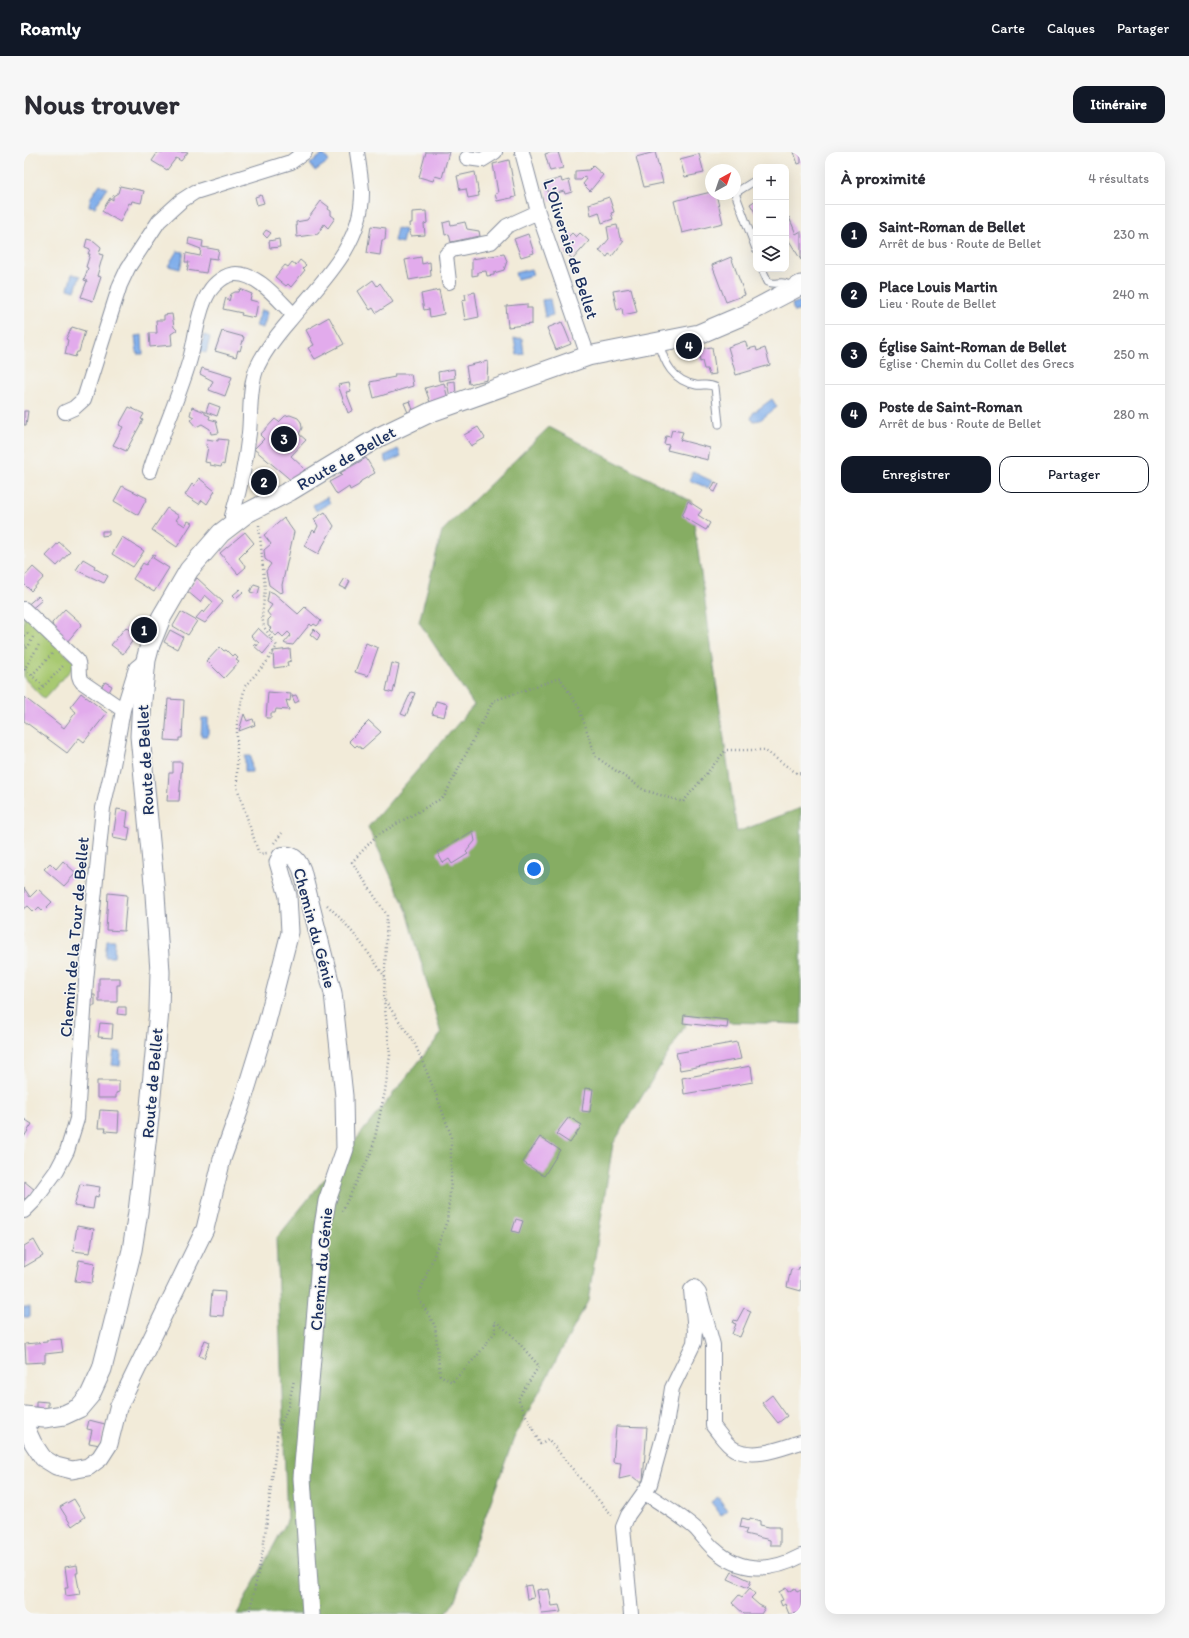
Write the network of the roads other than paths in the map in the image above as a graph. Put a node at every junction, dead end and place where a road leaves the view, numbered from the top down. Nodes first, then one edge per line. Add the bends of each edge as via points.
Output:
1 (305, 152) edge
2 (358, 152) edge
3 (495, 152) edge
4 (522, 152) edge
5 (467, 158) dead end
6 (753, 182) edge
7 (538, 212) junction
8 (753, 241) edge
9 (763, 272) edge
10 (449, 282) dead end
11 (796, 287) edge
12 (294, 315) junction
13 (659, 342) junction
14 (588, 356) junction
15 (65, 412) dead end
16 (719, 424) dead end
17 (150, 471) dead end
18 (234, 522) junction
19 (24, 609) edge
20 (146, 660) junction
21 (123, 710) junction
22 (24, 1212) edge
23 (25, 1416) edge
24 (801, 1442) edge
25 (645, 1493) junction
26 (801, 1556) edge
27 (311, 1614) edge
28 (630, 1614) edge

1 - 15 street via 291,162 195,192 158,221 120,285 84,399
2 - 12 street via 362,192 352,235 338,263
3 - 5 street via 482,160
4 - 7 street, L'Oliveraie de Bellet
6 - 8 lane via 735,193
7 - 10 street via 507,226 491,242 452,250 446,255
7 - 14 street, L'Oliveraie de Bellet
9 - 11 lane via 768,282 774,285 784,282
11 - 13 main road, Route de Bellet via 711,330
12 - 17 street via 266,288 248,276 235,274 214,286 204,302 190,359
12 - 18 street via 278,334 256,370 244,470 232,516
13 - 14 main road, Route de Bellet
13 - 16 lane via 662,358 675,376 692,384 710,384 715,387
14 - 18 main road, Route de Bellet via 431,412 379,437
18 - 20 main road, Route de Bellet via 201,555 179,586 161,618
19 - 21 street via 76,660 79,664 79,679
20 - 21 street, Chemin de la Tour de Bellet via 136,668
20 - 23 main road, Route de Bellet via 140,736 160,972 159,1011 132,1250 102,1369 90,1396 79,1408 64,1415 44,1418
21 - 22 street, Chemin de la Tour de Bellet via 103,808 86,981 77,1118 68,1151 38,1197
23 - 27 street, Chemin du Génie via 27,1430 35,1447 43,1458 56,1466 79,1470 95,1464 109,1444 118,1408 205,1229 222,1159 267,1022 290,932 288,896 278,862 281,856 292,856 300,864 333,993 344,1096 345,1149 327,1201 322,1226 302,1478
24 - 25 street via 772,1450 744,1453 732,1448 713,1426 713,1345 699,1293 694,1287 691,1294 694,1343 672,1388 666,1426 654,1472
25 - 26 street via 695,1528 714,1549 739,1566 768,1568 786,1564
25 - 28 street via 628,1515 623,1527

